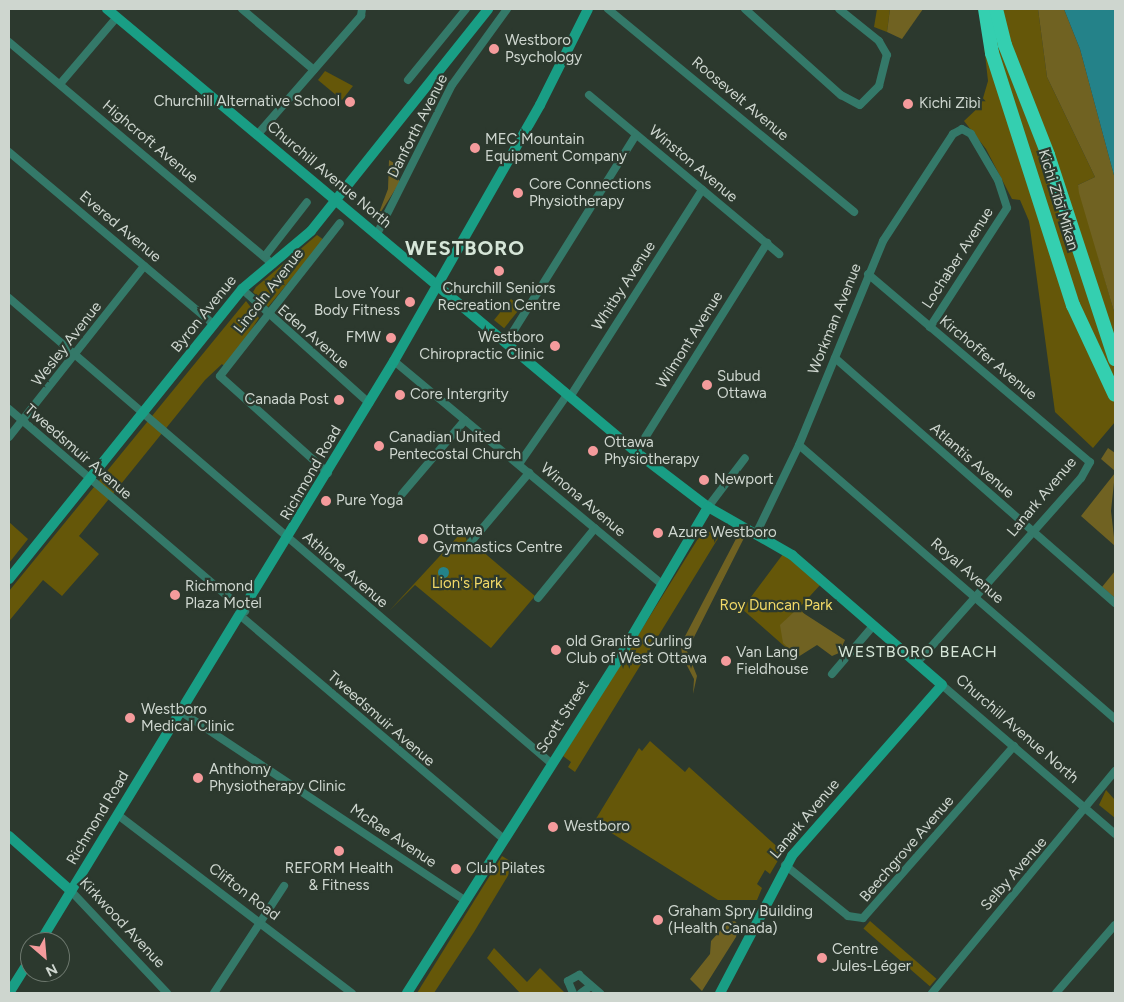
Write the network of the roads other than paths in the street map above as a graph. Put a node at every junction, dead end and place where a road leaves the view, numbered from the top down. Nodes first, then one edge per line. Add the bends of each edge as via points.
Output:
1 (108, 9) edge
2 (242, 9) edge
3 (362, 9) edge
4 (466, 9) edge
5 (488, 9) edge
6 (507, 9) edge
7 (588, 9) edge
8 (608, 9) edge
9 (745, 9) edge
10 (839, 9) edge
11 (985, 9) edge
12 (996, 9) edge
13 (117, 17) junction
14 (9, 42) edge
15 (314, 70) junction
16 (408, 80) dead end
17 (60, 84) junction
18 (589, 95) dead end
19 (258, 134) junction
20 (636, 135) junction
21 (9, 152) edge
22 (702, 190) junction
23 (336, 200) junction
24 (307, 202) dead end
25 (1008, 204) joint
26 (854, 212) dead end
27 (340, 223) dead end
28 (377, 234) junction
29 (767, 244) junction
30 (779, 254) dead end
31 (269, 260) junction
32 (144, 266) junction
33 (868, 274) junction
34 (436, 286) junction
35 (242, 289) junction
36 (9, 298) edge
37 (266, 315) junction
38 (213, 324) junction
39 (930, 327) junction
40 (506, 343) junction
41 (77, 356) junction
42 (835, 358) junction
43 (1115, 359) edge
44 (394, 361) junction
45 (1115, 395) edge
46 (569, 396) junction
47 (369, 403) junction
48 (9, 409) edge
49 (144, 413) junction
50 (464, 420) junction
51 (22, 421) junction
52 (9, 437) edge
53 (799, 445) junction
54 (636, 452) junction
55 (745, 458) dead end
56 (1090, 462) joint
57 (520, 464) junction
58 (328, 473) junction
59 (529, 473) junction
60 (89, 479) junction
61 (402, 494) dead end
62 (708, 507) junction
63 (595, 528) junction
64 (1033, 532) junction
65 (756, 534) junction
66 (290, 540) junction
67 (470, 543) dead end
68 (9, 579) edge
69 (662, 584) junction
70 (538, 598) dead end
71 (976, 598) junction
72 (1115, 603) edge
73 (244, 614) junction
74 (873, 626) junction
75 (917, 663) junction
76 (832, 674) dead end
77 (942, 684) junction
78 (180, 712) junction
79 (1115, 719) edge
80 (1014, 746) junction
81 (551, 763) junction
82 (1115, 771) edge
83 (1084, 807) junction
84 (118, 815) junction
85 (1115, 834) edge
86 (9, 837) edge
87 (504, 838) junction
88 (785, 865) junction
89 (284, 886) dead end
90 (71, 891) junction
91 (466, 900) junction
92 (260, 922) junction
93 (1115, 925) edge
94 (46, 932) edge
95 (20, 975) edge
96 (591, 986) junction
97 (9, 993) edge
98 (167, 993) edge
99 (214, 993) edge
100 (352, 993) edge
101 (407, 993) edge
102 (573, 993) edge
103 (581, 993) edge
104 (600, 993) edge
105 (720, 993) edge
106 (932, 993) edge
107 (1056, 993) edge

1 - 13 main road, Churchill Avenue North
2 - 15 street
3 - 15 street via 361,16
4 - 16 street
5 - 23 main road, Byron Avenue
6 - 28 street, Danforth Avenue via 452,85
7 - 34 main road, Richmond Road via 540,105
8 - 26 street, Roosevelt Avenue
9 - 10 street via 841,95 860,105 879,86 887,55 878,41
11 - 45 highway, Kichi Zībī Mīkan via 992,53 1070,299
12 - 43 highway, Kichi Zībī Mīkan via 1005,45 1048,155
13 - 17 street
13 - 19 main road, Churchill Avenue North
14 - 17 street, Highcroft Avenue
15 - 19 street
17 - 31 street, Highcroft Avenue
18 - 20 street, Winston Avenue
19 - 23 main road, Churchill Avenue North
20 - 22 street, Winston Avenue
20 - 40 street
21 - 32 street, Evered Avenue
22 - 29 street, Winston Avenue
22 - 46 street, Whitby Avenue
23 - 28 main road, Churchill Avenue North
23 - 31 main road, Byron Avenue via 297,246
24 - 31 street
25 - 33 street, Workman Avenue via 984,154 962,129 953,134 888,232
25 - 39 street, Lochaber Avenue
27 - 37 street, Lincoln Avenue
28 - 34 main road, Churchill Avenue North
29 - 30 street, Winston Avenue
29 - 54 street, Wilmont Avenue
31 - 35 main road, Byron Avenue
32 - 38 street, Evered Avenue
32 - 41 street, Wesley Avenue
33 - 39 street, Kirchoffer Avenue
33 - 42 street, Workman Avenue
34 - 40 main road, Churchill Avenue North
34 - 44 main road, Richmond Road
35 - 37 street, Eden Avenue
35 - 38 main road, Byron Avenue
36 - 41 street, Athlone Avenue
37 - 47 street, Eden Avenue
37 - 58 street, Lincoln Avenue via 220,376
38 - 49 main road, Byron Avenue
39 - 56 street, Kirchoffer Avenue
40 - 46 main road, Churchill Avenue North
41 - 49 street, Athlone Avenue
41 - 51 street, Wesley Avenue
42 - 53 street, Workman Avenue
42 - 64 street, Atlantis Avenue
44 - 47 main road, Richmond Road
44 - 50 street, Winona Avenue
46 - 54 main road, Churchill Avenue North
46 - 57 street, Whitby Avenue
47 - 58 main road, Richmond Road
48 - 51 street, Tweedsmuir Avenue
49 - 60 main road, Byron Avenue
49 - 66 street, Athlone Avenue
50 - 57 street, Winona Avenue
50 - 61 street
51 - 52 street, Wesley Avenue
51 - 60 street, Tweedsmuir Avenue
53 - 65 street, Workman Avenue
53 - 71 street, Royal Avenue
54 - 62 main road, Churchill Avenue North
55 - 62 street, Scott Street
56 - 64 street, Lanark Avenue
57 - 59 street, Winona Avenue
58 - 66 main road, Richmond Road
59 - 63 street, Winona Avenue
59 - 67 street
60 - 68 main road, Byron Avenue
60 - 73 street, Tweedsmuir Avenue
62 - 65 main road, Churchill Avenue North
62 - 69 main road, Scott Street
63 - 69 street, Winona Avenue
63 - 70 street
64 - 71 street, Lanark Avenue
64 - 72 street, Atlantis Avenue
65 - 74 main road, Churchill Avenue North via 796,558
66 - 73 main road, Richmond Road
66 - 81 street, Athlone Avenue
69 - 81 main road, Scott Street
71 - 75 street, Lanark Avenue
71 - 79 street, Royal Avenue
73 - 78 main road, Richmond Road
73 - 87 street, Tweedsmuir Avenue
74 - 75 main road, Churchill Avenue North
74 - 76 street
75 - 77 main road, Churchill Avenue North
77 - 80 street, Churchill Avenue North
77 - 88 main road, Lanark Avenue
78 - 84 main road, Richmond Road
78 - 91 street, McRae Avenue
80 - 83 street, Churchill Avenue North
80 - 88 street, Beechgrove Avenue via 863,918 848,916
81 - 87 main road, Scott Street
82 - 83 street, Selby Avenue
83 - 85 street, Churchill Avenue North
83 - 106 street, Selby Avenue via 1066,835
84 - 90 main road, Richmond Road
84 - 92 street, Clifton Road
86 - 90 main road, Kirkwood Avenue
87 - 91 main road, Scott Street
88 - 105 main road, Lanark Avenue
89 - 92 street
90 - 94 main road, Richmond Road
90 - 98 street, Kirkwood Avenue
91 - 101 main road, Scott Street
92 - 99 street
92 - 100 street, Clifton Road
93 - 107 street
95 - 97 main road
96 - 102 street via 582,976 572,976 568,985
96 - 103 street
96 - 104 street

